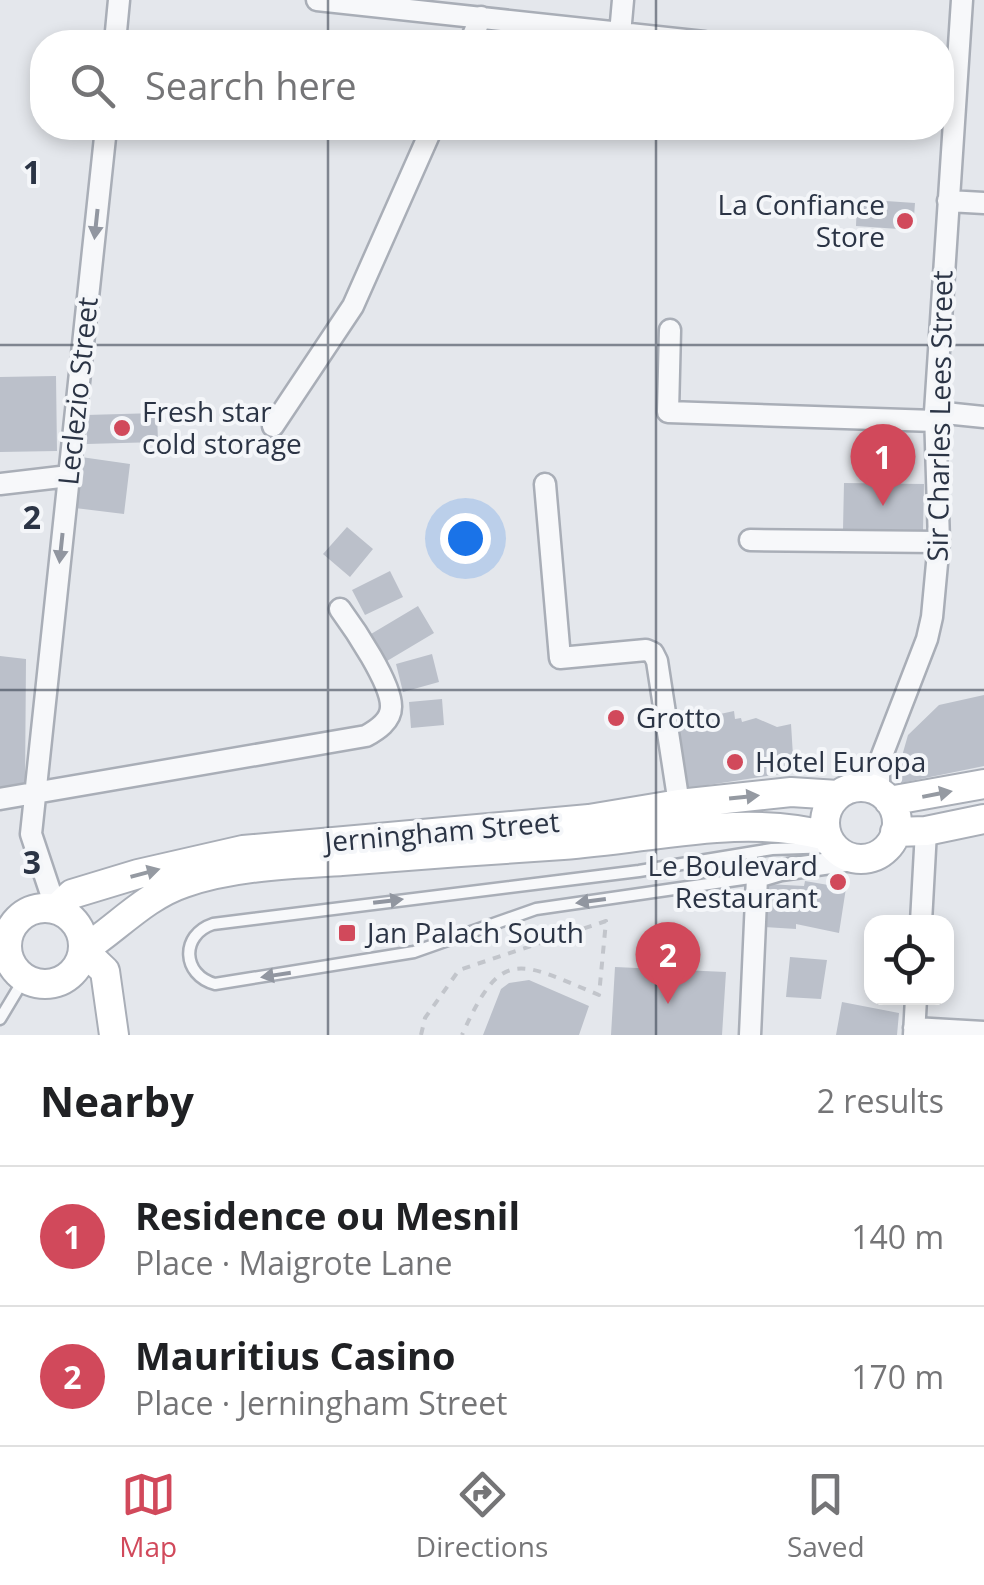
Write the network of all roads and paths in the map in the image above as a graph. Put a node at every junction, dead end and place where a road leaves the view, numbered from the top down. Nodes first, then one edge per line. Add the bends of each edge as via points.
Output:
1 (120, 0) edge
2 (317, 0) edge
3 (623, 0) edge
4 (962, 0) edge
5 (481, 17) junction
6 (116, 30) edge
7 (475, 30) edge
8 (587, 30) edge
9 (620, 30) edge
10 (954, 39) edge
11 (105, 140) edge
12 (427, 140) edge
13 (948, 140) edge
14 (948, 201) junction
15 (984, 203) edge
16 (670, 330) dead end
17 (935, 417) junction
18 (984, 417) edge
19 (273, 426) dead end
20 (69, 476) junction
21 (0, 484) edge
22 (546, 484) dead end
23 (750, 540) dead end
24 (939, 542) junction
25 (340, 609) dead end
26 (984, 784) edge
27 (35, 793) junction
28 (865, 794) junction
29 (0, 799) edge
30 (679, 804) junction
31 (984, 819) edge
32 (926, 831) junction
33 (894, 835) junction
34 (840, 847) junction
35 (751, 854) junction
36 (924, 867) junction
37 (757, 877) junction
38 (56, 909) junction
39 (921, 915) edge
40 (10, 919) edge
41 (84, 950) junction
42 (15, 977) edge
43 (63, 980) junction
44 (110, 1004) junction
45 (916, 1005) edge
46 (0, 1019) edge
47 (914, 1032) edge
48 (984, 1032) edge
49 (114, 1035) edge
50 (421, 1035) edge
51 (462, 1035) edge
52 (750, 1035) edge

1 - 6 street
2 - 5 street
3 - 9 street
4 - 10 street, Sir Charles Lees Street
5 - 7 street
5 - 8 street
11 -> 20 street, Leclezio Street
12 - 19 street via 353,306
13 - 14 street, Sir Charles Lees Street
14 - 15 street
14 - 17 street, Sir Charles Lees Street
16 - 17 street via 668,412
17 - 18 street
17 - 24 street, Sir Charles Lees Street
20 - 21 street
20 -> 27 street, Leclezio Street
22 - 30 street via 560,658 653,653
23 - 24 street
24 - 28 street, Sir Charles Lees Street via 927,640
25 - 27 street via 364,642 392,704 381,727 366,736
28 -> 26 street, Jerningham Street
27 - 29 street
27 - 38 street, Leclezio Street via 30,834
30 -> 28 street, Jerningham Street via 790,792
28 - 33 street via 895,812
28 - 34 street via 829,806 824,820
38 -> 30 street, Jerningham Street via 72,894 243,850 589,819
31 - 32 street
32 - 33 street
32 - 36 street
33 - 34 street via 882,852
33 - 36 street
34 - 35 lane
34 - 37 street
34 - 41 street, Jerningham Street via 792,826 746,824 590,843 288,864 166,890
35 - 37 lane
37 -> 35 lane via 536,908 414,952 215,984 198,977 188,960 196,933 213,924
36 - 39 street
37 - 52 street
38 - 40 street via 37,908
38 - 41 street via 77,924
40 - 42 street via 7,948
41 - 43 street
41 - 44 street via 101,964
42 - 43 street via 42,985
42 - 46 lane
43 - 44 street via 90,980
44 - 49 street
45 - 47 street
47 - 48 street
50 - 51 path via 458,970 606,921 600,995 532,968 500,973 481,993

